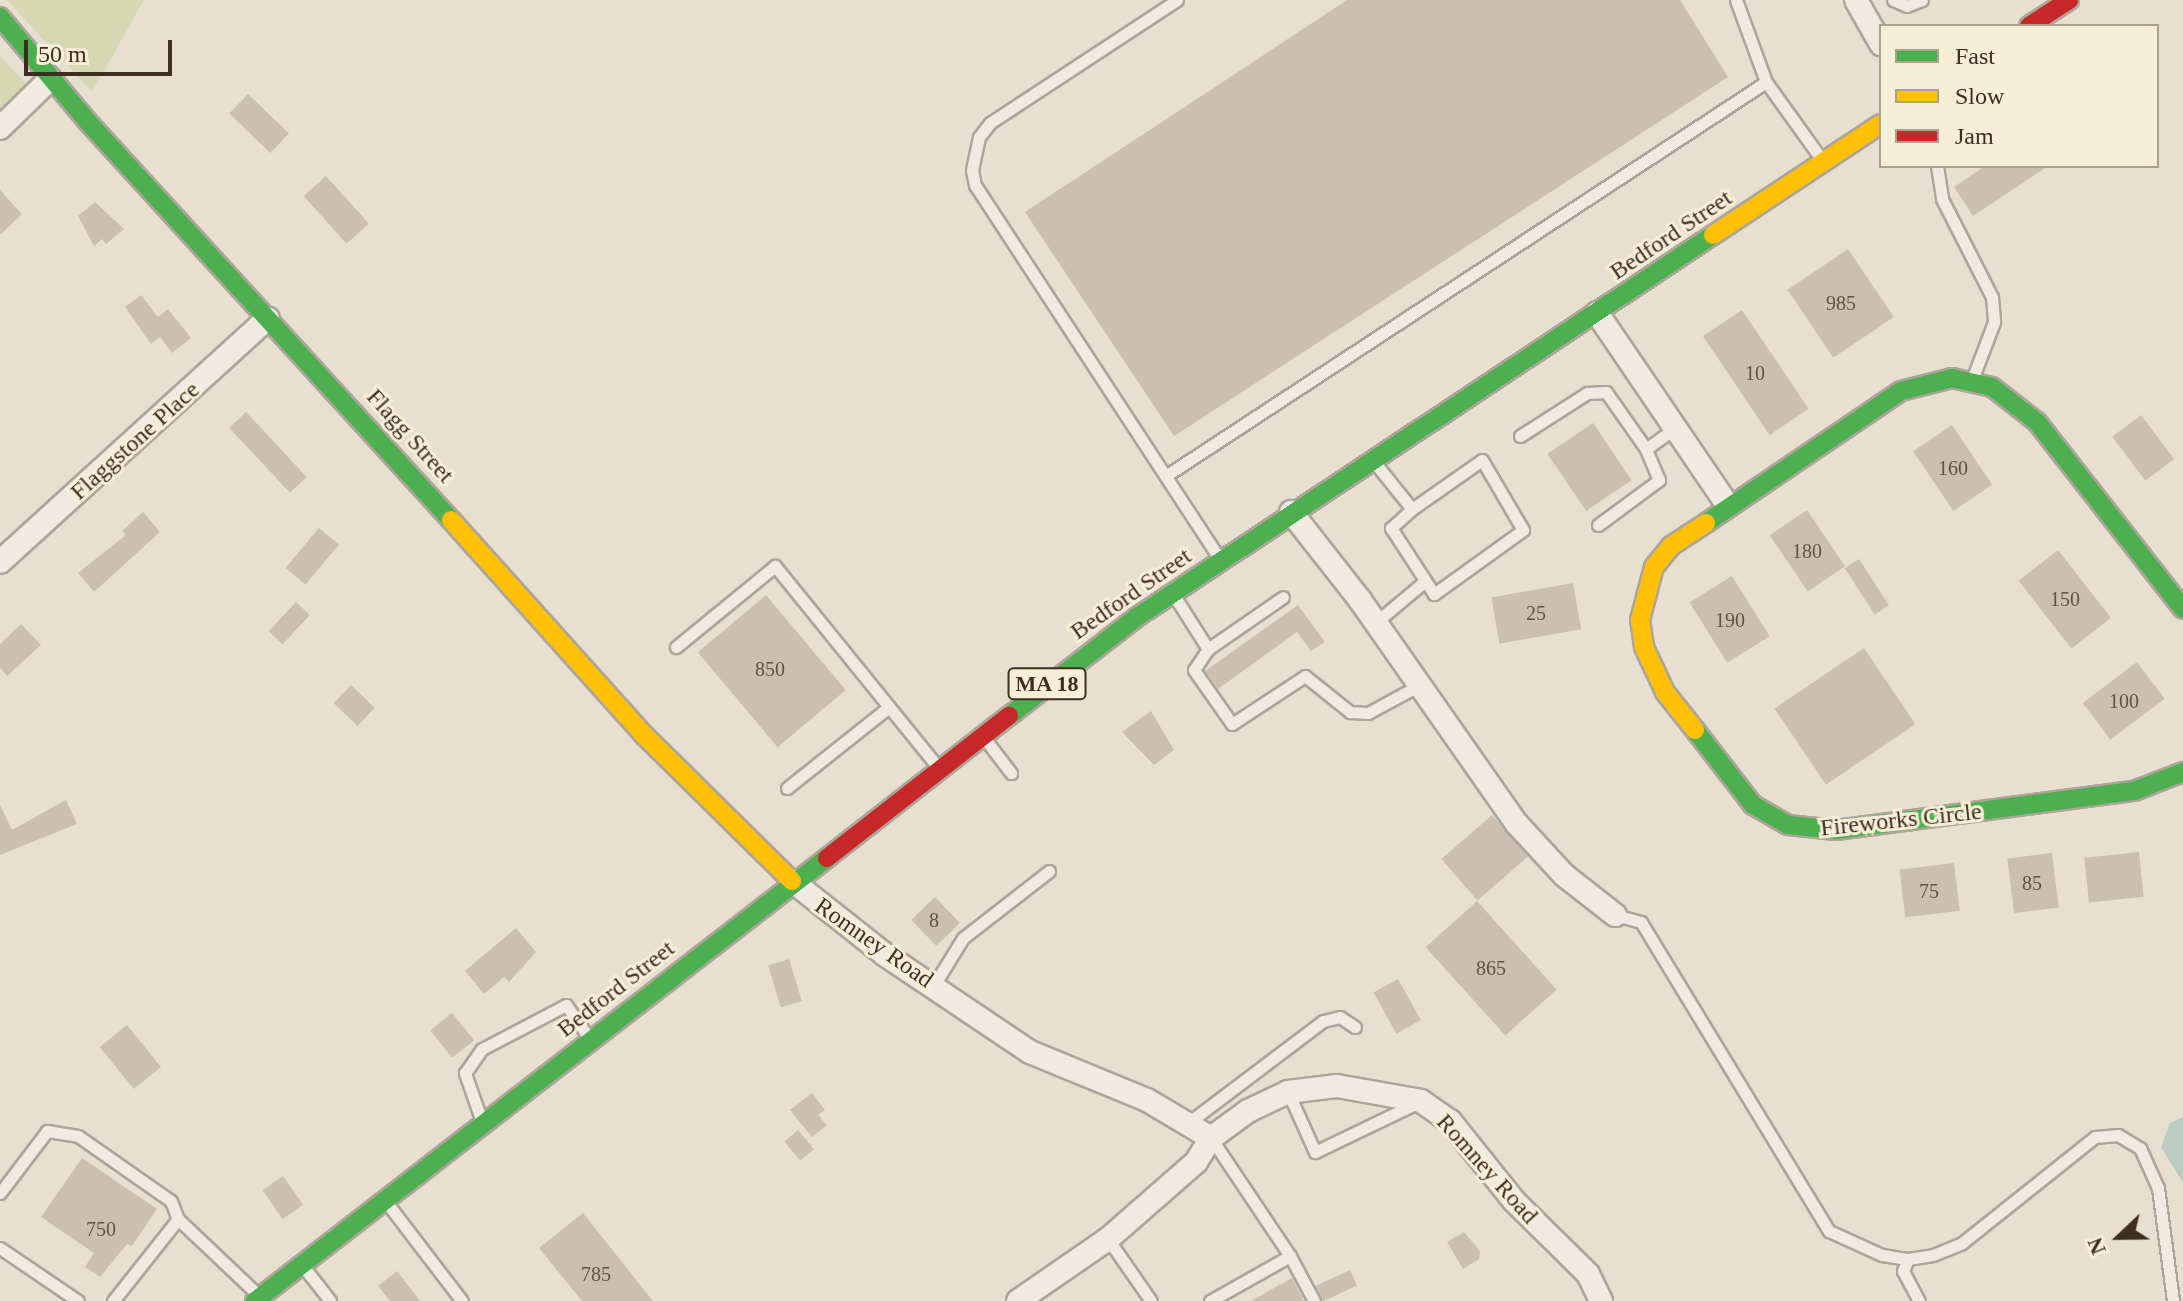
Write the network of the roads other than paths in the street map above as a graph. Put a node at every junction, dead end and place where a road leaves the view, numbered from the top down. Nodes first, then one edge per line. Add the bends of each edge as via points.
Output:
1 (1177, 0) edge
2 (1736, 0) edge
3 (1856, 0) edge
4 (1893, 0) edge
5 (1922, 0) edge
6 (2033, 0) edge
7 (2069, 0) edge
8 (0, 17) edge
9 (2036, 21) edge
10 (1879, 40) edge
11 (50, 79) junction
12 (1766, 82) junction
13 (1879, 125) edge
14 (0, 128) edge
15 (1824, 162) junction
16 (1937, 168) edge
17 (1597, 313) junction
18 (268, 318) junction
19 (1972, 381) junction
20 (1675, 428) junction
21 (1520, 436) dead end
22 (1646, 449) junction
23 (1372, 460) junction
24 (1167, 475) junction
25 (1727, 504) junction
26 (1412, 509) junction
27 (1291, 512) junction
28 (1598, 525) dead end
29 (1221, 560) junction
30 (0, 562) edge
31 (1425, 581) junction
32 (1172, 593) junction
33 (1283, 597) dead end
34 (2183, 609) edge
35 (1375, 623) junction
36 (676, 647) dead end
37 (1208, 649) junction
38 (1418, 686) junction
39 (889, 707) junction
40 (982, 734) junction
41 (939, 768) junction
42 (2183, 772) edge
43 (1011, 773) dead end
44 (787, 788) dead end
45 (1049, 871) dead end
46 (792, 881) junction
47 (1615, 915) joint
48 (934, 985) junction
49 (1355, 1027) dead end
50 (591, 1040) junction
51 (1288, 1092) junction
52 (1421, 1101) junction
53 (1188, 1123) junction
54 (483, 1125) junction
55 (1211, 1138) junction
56 (0, 1193) edge
57 (385, 1201) junction
58 (178, 1219) junction
59 (1108, 1239) junction
60 (0, 1248) edge
61 (1290, 1256) junction
62 (1908, 1259) junction
63 (303, 1265) junction
64 (258, 1299) edge
65 (78, 1301) edge
66 (113, 1301) edge
67 (330, 1301) edge
68 (462, 1301) edge
69 (1018, 1301) edge
70 (1151, 1301) edge
71 (1210, 1301) edge
72 (1314, 1301) edge
73 (1601, 1301) edge
74 (1919, 1301) edge
75 (2173, 1301) edge

1 - 24 lane via 990,123 979,137 972,170 975,185
2 - 12 lane
3 - 10 street
4 - 5 lane via 1907,6
6 - 9 lane
7 - 9 street
8 - 11 street, Flagg Street
11 - 14 street
11 - 18 street, Flagg Street
12 - 15 lane
12 - 24 lane
13 - 15 street, Bedford Street / MA 18
15 - 17 street, Bedford Street / MA 18
16 - 19 lane via 1942,199 1992,297 1994,322
17 - 20 street
17 - 23 street, Bedford Street / MA 18
18 - 30 street, Flaggstone Place
18 - 46 street, Flagg Street via 661,754
19 - 25 street, Fireworks Circle via 1952,378 1901,391
19 - 34 street, Fireworks Circle via 2015,401 2037,422
20 - 22 lane
20 - 25 street
21 - 22 lane via 1587,393 1606,392
22 - 28 lane via 1659,480
23 - 26 lane
23 - 27 street, Bedford Street / MA 18
24 - 29 lane
25 - 42 street, Fireworks Circle via 1671,546 1654,567 1644,592 1642,634 1665,692 1734,785 1770,818 1811,830 1836,830 2134,791
26 - 31 lane via 1391,528
26 - 31 lane via 1482,460 1523,530 1434,594
27 - 29 street, Bedford Street / MA 18
27 - 35 street
29 - 32 street, Bedford Street / MA 18
31 - 35 lane
32 - 37 lane
32 - 40 street, Bedford Street / MA 18
33 - 37 lane
35 - 38 street
36 - 39 lane via 775,566
37 - 38 lane via 1194,670 1232,724 1305,676 1350,712 1368,713
38 - 47 street via 1517,824 1564,875
39 - 41 lane
39 - 44 lane
40 - 41 street, Bedford Street / MA 18
40 - 43 lane
41 - 46 street, Bedford Street / MA 18
45 - 48 lane via 963,938
46 - 48 street, Romney Road
46 - 50 street, Bedford Street / MA 18
47 - 62 lane via 1641,922 1829,1231 1844,1242
48 - 53 street, Romney Road via 1030,1052 1147,1100
49 - 53 lane via 1340,1017 1323,1021
50 - 54 street, Bedford Street / MA 18
50 - 54 lane via 566,1005 482,1049 465,1073
51 - 52 street, Romney Road via 1337,1086
51 - 52 lane via 1315,1152
51 - 55 street, Romney Road via 1248,1111
52 - 73 street, Romney Road via 1450,1121 1514,1201 1588,1274
53 - 55 street, Romney Road
54 - 57 street, Bedford Street / MA 18
55 - 59 street, Romney Road via 1196,1162
55 - 61 lane
56 - 58 lane via 47,1131 78,1136 171,1201
57 - 63 street, Bedford Street / MA 18
57 - 68 lane
58 - 64 lane
58 - 66 lane
59 - 69 street, Romney Road
59 - 70 lane
60 - 65 lane
61 - 71 lane
61 - 72 lane
62 - 74 lane via 1903,1271
62 - 75 lane via 1962,1243 2095,1137 2118,1135 2140,1148 2158,1188
63 - 64 street, Bedford Street / MA 18
63 - 67 lane

